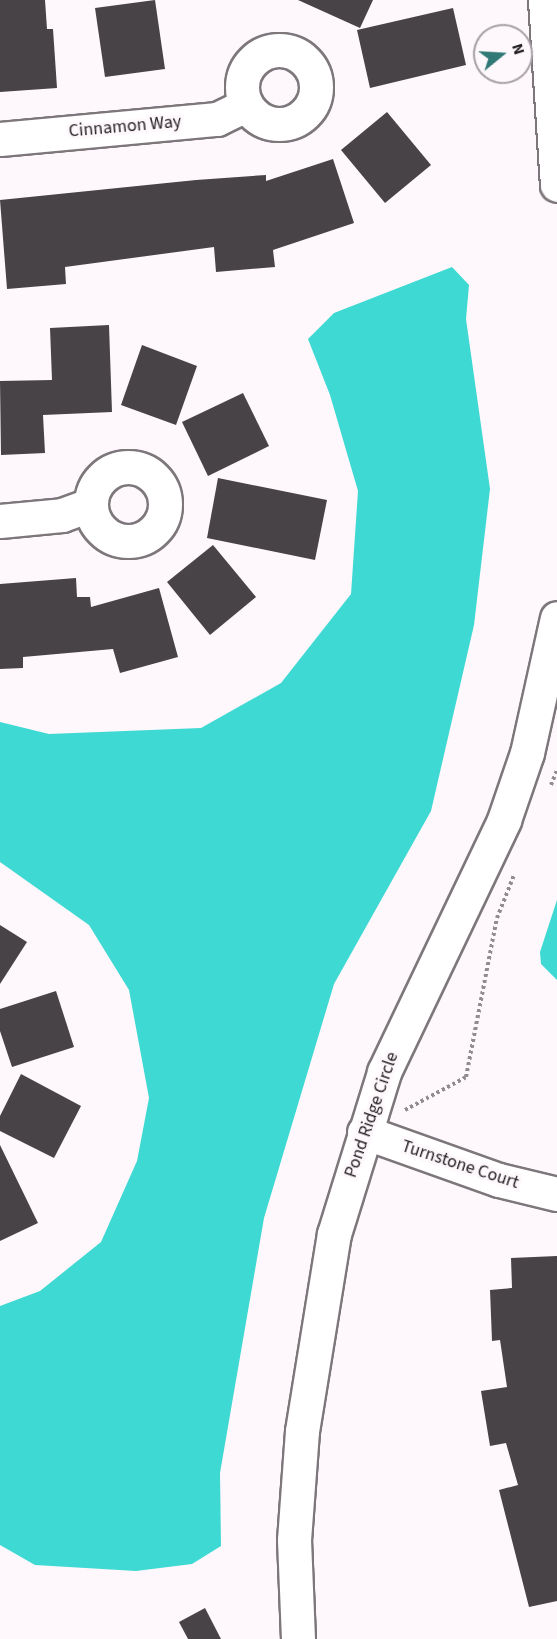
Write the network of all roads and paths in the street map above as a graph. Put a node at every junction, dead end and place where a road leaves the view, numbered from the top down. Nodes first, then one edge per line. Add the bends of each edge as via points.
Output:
1 (545, 0) edge
2 (246, 105) dead end
3 (0, 139) edge
4 (557, 185) edge
5 (90, 505) dead end
6 (0, 521) edge
7 (557, 618) edge
8 (557, 770) edge
9 (548, 791) dead end
10 (518, 865) dead end
11 (405, 1110) dead end
12 (364, 1132) junction
13 (557, 1194) edge
14 (298, 1639) edge

1 - 4 street
2 - 3 street, Cinnamon Way via 218,119
5 - 6 street via 62,515
7 - 12 street, Pond Ridge Circle via 527,753 504,820 409,1018
8 - 9 path
10 - 11 path via 497,918 466,1077
12 - 13 street, Turnstone Court via 500,1180
12 - 14 street, Pond Ridge Circle via 334,1234 302,1431 294,1540

